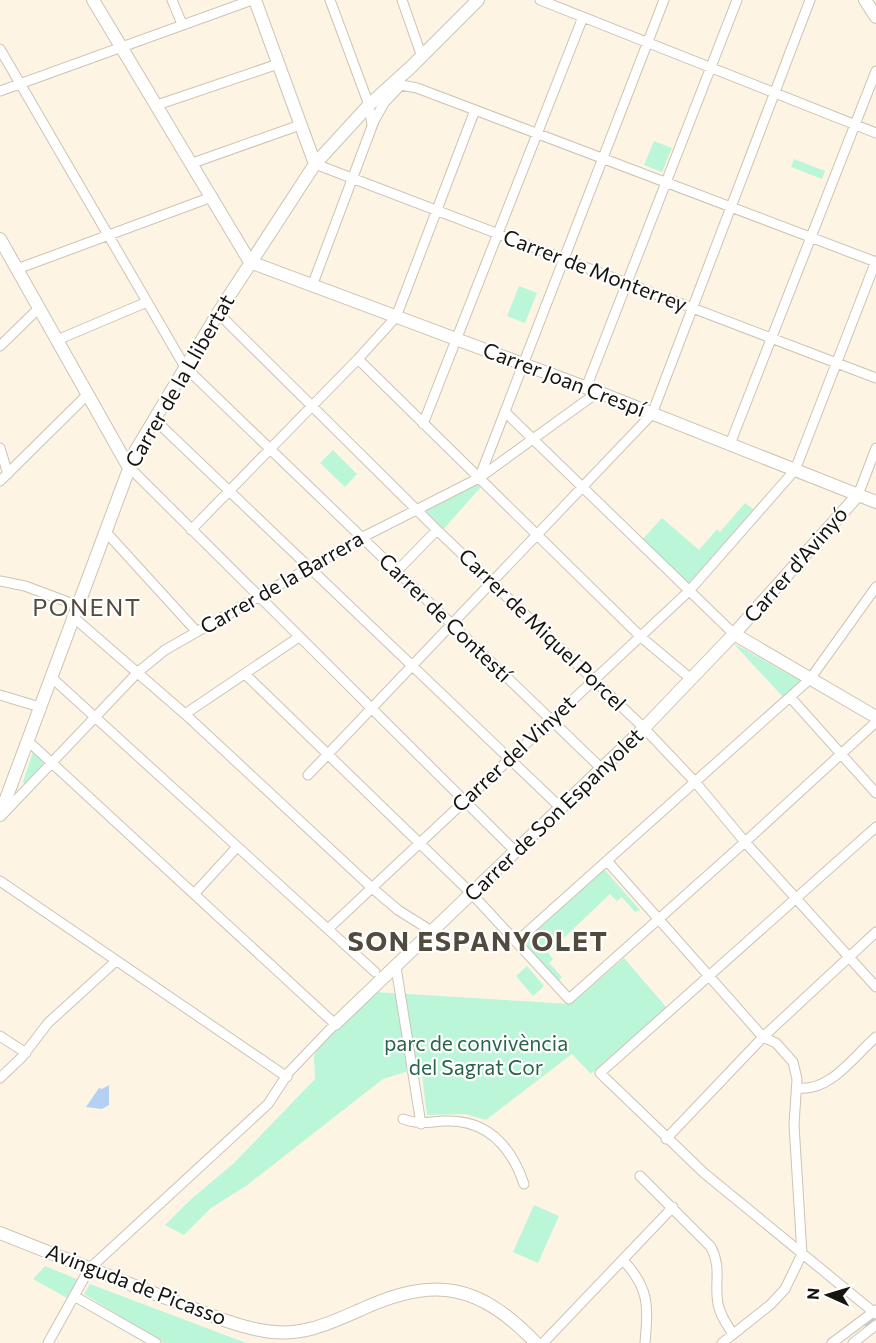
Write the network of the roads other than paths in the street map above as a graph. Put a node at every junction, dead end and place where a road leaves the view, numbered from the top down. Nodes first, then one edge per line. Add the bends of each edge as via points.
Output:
1 (93, 0) edge
2 (172, 0) edge
3 (253, 0) edge
4 (330, 0) edge
5 (402, 0) edge
6 (540, 0) edge
7 (664, 0) edge
8 (737, 0) edge
9 (810, 0) edge
10 (865, 0) edge
11 (474, 2) edge
12 (583, 17) junction
13 (876, 17) edge
14 (182, 24) junction
15 (647, 42) junction
16 (121, 46) junction
17 (0, 49) edge
18 (422, 57) junction
19 (278, 64) junction
20 (411, 67) junction
21 (711, 67) junction
22 (876, 71) edge
23 (20, 83) junction
24 (417, 88) junction
25 (0, 91) edge
26 (775, 93) junction
27 (157, 105) junction
28 (369, 105) junction
29 (475, 110) junction
30 (300, 124) junction
31 (855, 125) junction
32 (372, 128) junction
33 (876, 133) edge
34 (537, 134) junction
35 (602, 158) junction
36 (190, 164) junction
37 (315, 164) junction
38 (354, 179) junction
39 (666, 182) junction
40 (209, 198) junction
41 (731, 207) junction
42 (437, 211) junction
43 (108, 234) junction
44 (498, 234) junction
45 (811, 237) junction
46 (0, 238) edge
47 (563, 259) junction
48 (876, 261) edge
49 (250, 262) junction
50 (17, 269) junction
51 (627, 284) junction
52 (312, 286) junction
53 (147, 302) junction
54 (39, 308) junction
55 (692, 308) junction
56 (218, 313) junction
57 (396, 317) junction
58 (772, 338) junction
59 (57, 340) junction
60 (457, 340) junction
61 (0, 346) edge
62 (358, 359) junction
63 (836, 363) junction
64 (522, 364) junction
65 (185, 366) junction
66 (876, 378) edge
67 (592, 390) junction
68 (87, 395) junction
69 (312, 407) junction
70 (505, 412) junction
71 (652, 414) junction
72 (154, 420) junction
73 (423, 424) junction
74 (533, 440) junction
75 (730, 444) junction
76 (272, 447) junction
77 (0, 448) edge
78 (876, 448) edge
79 (128, 466) junction
80 (795, 470) junction
81 (8, 474) junction
82 (479, 478) junction
83 (0, 481) edge
84 (583, 486) junction
85 (230, 490) junction
86 (858, 495) junction
87 (876, 502) edge
88 (416, 508) junction
89 (191, 530) junction
90 (437, 530) junction
91 (105, 531) junction
92 (536, 535) junction
93 (363, 537) junction
94 (309, 568) junction
95 (396, 572) junction
96 (0, 581) edge
97 (492, 581) junction
98 (876, 587) edge
99 (689, 591) junction
100 (260, 598) junction
101 (74, 611) junction
102 (451, 624) junction
103 (197, 632) junction
104 (734, 634) junction
105 (299, 637) junction
106 (641, 637) junction
107 (412, 665) junction
108 (138, 672) junction
109 (245, 674) junction
110 (51, 677) junction
111 (691, 679) junction
112 (810, 679) junction
113 (595, 680) junction
114 (0, 695) edge
115 (790, 697) junction
116 (40, 707) junction
117 (370, 708) junction
118 (185, 714) junction
119 (95, 717) junction
120 (876, 719) edge
121 (551, 720) junction
122 (644, 728) junction
123 (28, 741) junction
124 (327, 754) junction
125 (841, 754) junction
126 (510, 758) junction
127 (52, 763) junction
128 (601, 768) junction
129 (308, 775) dead end
130 (696, 783) junction
131 (876, 793) edge
132 (466, 799) junction
133 (561, 808) junction
134 (0, 816) edge
135 (876, 826) edge
136 (418, 842) junction
137 (745, 843) junction
138 (237, 847) junction
139 (515, 851) junction
140 (608, 862) junction
141 (0, 881) edge
142 (371, 887) junction
143 (195, 893) junction
144 (471, 894) junction
145 (797, 897) junction
146 (658, 918) junction
147 (328, 929) junction
148 (433, 932) junction
149 (876, 932) edge
150 (516, 942) junction
151 (849, 957) junction
152 (116, 961) junction
153 (396, 967) junction
154 (375, 972) dead end
155 (710, 976) junction
156 (876, 987) edge
157 (335, 1024) junction
158 (0, 1036) edge
159 (764, 1037) junction
160 (876, 1037) edge
161 (26, 1053) junction
162 (287, 1077) junction
163 (0, 1078) edge
164 (798, 1088) junction
165 (403, 1119) dead end
166 (421, 1124) junction
167 (666, 1139) junction
168 (640, 1176) dead end
169 (524, 1184) dead end
170 (673, 1207) junction
171 (0, 1233) edge
172 (802, 1254) junction
173 (623, 1260) junction
174 (89, 1269) junction
175 (74, 1296) junction
176 (875, 1312) edge
177 (876, 1325) edge
178 (733, 1334) junction
179 (48, 1343) edge
180 (156, 1343) edge
181 (536, 1343) edge
182 (543, 1343) edge
183 (645, 1343) edge
184 (722, 1343) edge
185 (832, 1343) edge
186 (853, 1343) edge

1 - 16 street
2 - 14 street
3 - 14 street
3 - 19 street
4 - 28 street
5 - 18 street
6 - 12 street
7 - 15 street
8 - 21 street
9 - 26 street
10 - 13 street
11 - 18 street, Carrer de la Llibertat
12 - 15 street
12 - 34 street
14 - 16 street
15 - 21 street
15 - 35 street
16 - 23 street
16 - 27 street
17 - 23 street, Carrer de Contestí
18 - 20 street, Carrer de la Llibertat
19 - 27 street
19 - 30 street
20 - 24 street
20 - 28 street, Carrer de la Llibertat
21 - 26 street
21 - 39 street
22 - 31 street
23 - 25 street
23 - 43 street, Carrer de Contestí
24 - 29 street
24 - 32 street via 401,85 384,103
26 - 31 street
26 - 41 street
27 - 36 street
28 - 32 street
28 - 37 street, Carrer de la Llibertat
29 - 34 street
29 - 42 street
30 - 36 street
30 - 37 street
31 - 33 street
31 - 45 street
32 - 38 street
34 - 35 street
34 - 44 street
35 - 39 street
35 - 47 street
36 - 40 street
37 - 38 street, Carrer de Monterrey
37 - 49 street, Carrer de la Llibertat
38 - 42 street, Carrer de Monterrey
38 - 52 street
39 - 41 street
39 - 51 street
40 - 43 street
40 - 49 street
41 - 45 street
41 - 55 street
42 - 44 street, Carrer de Monterrey
42 - 57 street
43 - 50 street
43 - 53 street, Carrer de Contestí
44 - 47 street, Carrer de Monterrey
44 - 60 street
45 - 48 street
45 - 58 street
46 - 50 street
47 - 51 street, Carrer de Monterrey
47 - 64 street
48 - 63 street
49 - 52 street, Carrer Joan Crespí
49 - 56 street, Carrer de la Llibertat
50 - 54 street
51 - 55 street, Carrer de Monterrey
51 - 67 street
52 - 57 street, Carrer Joan Crespí
53 - 59 street
53 - 65 street, Carrer de Contestí
54 - 59 street
54 - 61 street
55 - 58 street, Carrer de Monterrey
55 - 71 street
56 - 65 street, Carrer de la Llibertat
56 - 69 street, Carrer de Miquel Porcel
57 - 60 street, Carrer Joan Crespí
57 - 62 street
58 - 63 street, Carrer de Monterrey
58 - 75 street
59 - 68 street
60 - 64 street, Carrer Joan Crespí
60 - 73 street
62 - 69 street
62 - 73 street
63 - 66 street, Carrer de Monterrey
63 - 80 street
64 - 67 street, Carrer Joan Crespí
64 - 70 street
65 - 72 street, Carrer de la Llibertat
65 - 76 street, Carrer de Contestí
67 - 71 street, Carrer Joan Crespí
67 - 74 street, Carrer de la Barrera
68 - 79 street
68 - 81 street
69 - 76 street
69 - 88 street, Carrer de Miquel Porcel
70 - 74 street
70 - 82 street
71 - 75 street, Carrer Joan Crespí
71 - 84 street
72 - 79 street, Carrer de la Llibertat
72 - 85 street
73 - 82 street
74 - 82 street, Carrer de la Barrera
74 - 84 street
75 - 80 street, Carrer Joan Crespí
76 - 85 street
76 - 93 street, Carrer de Contestí
77 - 81 street
78 - 86 street
79 - 89 street
79 - 91 street, Carrer de la Llibertat
80 - 86 street, Carrer Joan Crespí
80 - 99 street, Carrer del Vinyet
81 - 83 street
82 - 88 street, Carrer de la Barrera
82 - 92 street
84 - 92 street
84 - 99 street
85 - 89 street
85 - 94 street
86 - 87 street, Carrer Joan Crespí
86 - 104 street, Carrer d'Avinyó
88 - 90 street, Carrer de Miquel Porcel
88 - 93 street, Carrer de la Barrera
89 - 100 street
90 - 95 street
90 - 97 street, Carrer de Miquel Porcel
91 - 101 street, Carrer de la Llibertat
91 - 103 street
92 - 97 street
92 - 106 street
93 - 94 street, Carrer de la Barrera
93 - 95 street, Carrer de Contestí
94 - 100 street, Carrer de la Barrera
94 - 107 street
95 - 102 street, Carrer de Contestí
96 - 101 street via 25,586
97 - 102 street
97 - 113 street, Carrer de Miquel Porcel
98 - 112 street
99 - 104 street
99 - 106 street, Carrer del Vinyet
100 - 103 street, Carrer de la Barrera
100 - 105 street
101 - 108 street
101 - 110 street, Carrer de la Llibertat
102 - 107 street
102 - 121 street, Carrer de Contestí
103 - 108 street, Carrer de la Barrera via 165,650
104 - 111 street, Carrer de Son Espanyolet
104 - 112 street
105 - 109 street
105 - 117 street
106 - 111 street
106 - 113 street, Carrer del Vinyet
107 - 117 street
107 - 126 street
108 - 118 street
108 - 119 street, Carrer de la Barrera
109 - 118 street
109 - 124 street
110 - 116 street, Carrer de la Llibertat
110 - 119 street
111 - 122 street, Carrer de Son Espanyolet
112 - 115 street
112 - 120 street
113 - 121 street, Carrer del Vinyet
113 - 122 street, Carrer de Miquel Porcel
114 - 116 street
115 - 125 street
115 - 130 street
116 - 123 street, Carrer de la Llibertat
117 - 124 street
117 - 132 street
118 - 142 street
119 - 127 street, Carrer de la Barrera
119 - 138 street
120 - 125 street
121 - 126 street, Carrer del Vinyet
121 - 128 street, Carrer de Contestí
122 - 128 street, Carrer de Son Espanyolet
122 - 130 street, Carrer de Miquel Porcel
123 - 127 street
123 - 134 street, Carrer de la Llibertat
124 - 129 street
124 - 136 street
125 - 131 street
125 - 137 street
126 - 132 street, Carrer del Vinyet
126 - 133 street
127 - 134 street, Carrer de la Barrera
127 - 143 street
128 - 133 street, Carrer de Son Espanyolet
130 - 137 street, Carrer de Miquel Porcel
130 - 140 street
132 - 136 street, Carrer del Vinyet
132 - 139 street
133 - 139 street, Carrer de Son Espanyolet
135 - 145 street
136 - 142 street, Carrer del Vinyet
136 - 144 street
137 - 145 street, Carrer de Miquel Porcel
137 - 146 street
138 - 143 street
138 - 147 street
139 - 144 street, Carrer de Son Espanyolet
140 - 146 street
140 - 150 street
141 - 152 street
142 - 147 street, Carrer del Vinyet
142 - 148 street
143 - 157 street
144 - 148 street, Carrer de Son Espanyolet
144 - 150 street
145 - 151 street, Carrer de Miquel Porcel
145 - 155 street
146 - 150 street via 569,999
146 - 155 street
147 - 154 street
148 - 153 street, Carrer de Son Espanyolet
149 - 151 street
151 - 156 street, Carrer de Miquel Porcel
151 - 159 street
152 - 161 street via 48,1023
152 - 162 street
153 - 157 street, Carrer de Son Espanyolet
153 - 166 street
155 - 159 street
155 - 167 street via 600,1073
157 - 162 street, Carrer de Son Espanyolet
158 - 161 street
159 - 164 street via 777,1043 793,1062
159 - 167 street
160 - 164 street via 825,1084 811,1090
161 - 163 street
162 - 174 street, Carrer de Son Espanyolet via 268,1104
164 - 172 street via 794,1125
165 - 166 street
166 - 169 street via 459,1121 490,1132 511,1154
167 - 172 street
168 - 170 street
170 - 173 street
170 - 178 street via 711,1247 718,1262 718,1302
171 - 174 street, Avinguda de Picasso
172 - 176 street
172 - 178 street via 785,1289
173 - 182 street
173 - 183 street via 644,1288 648,1308
174 - 175 street, Carrer de Son Espanyolet
174 - 181 street, Avinguda de Picasso via 232,1322 288,1334 315,1330 405,1292 440,1289 471,1294 495,1308
175 - 179 street, Carrer de Son Espanyolet
175 - 180 street
176 - 185 street
177 - 186 street
178 - 184 street

